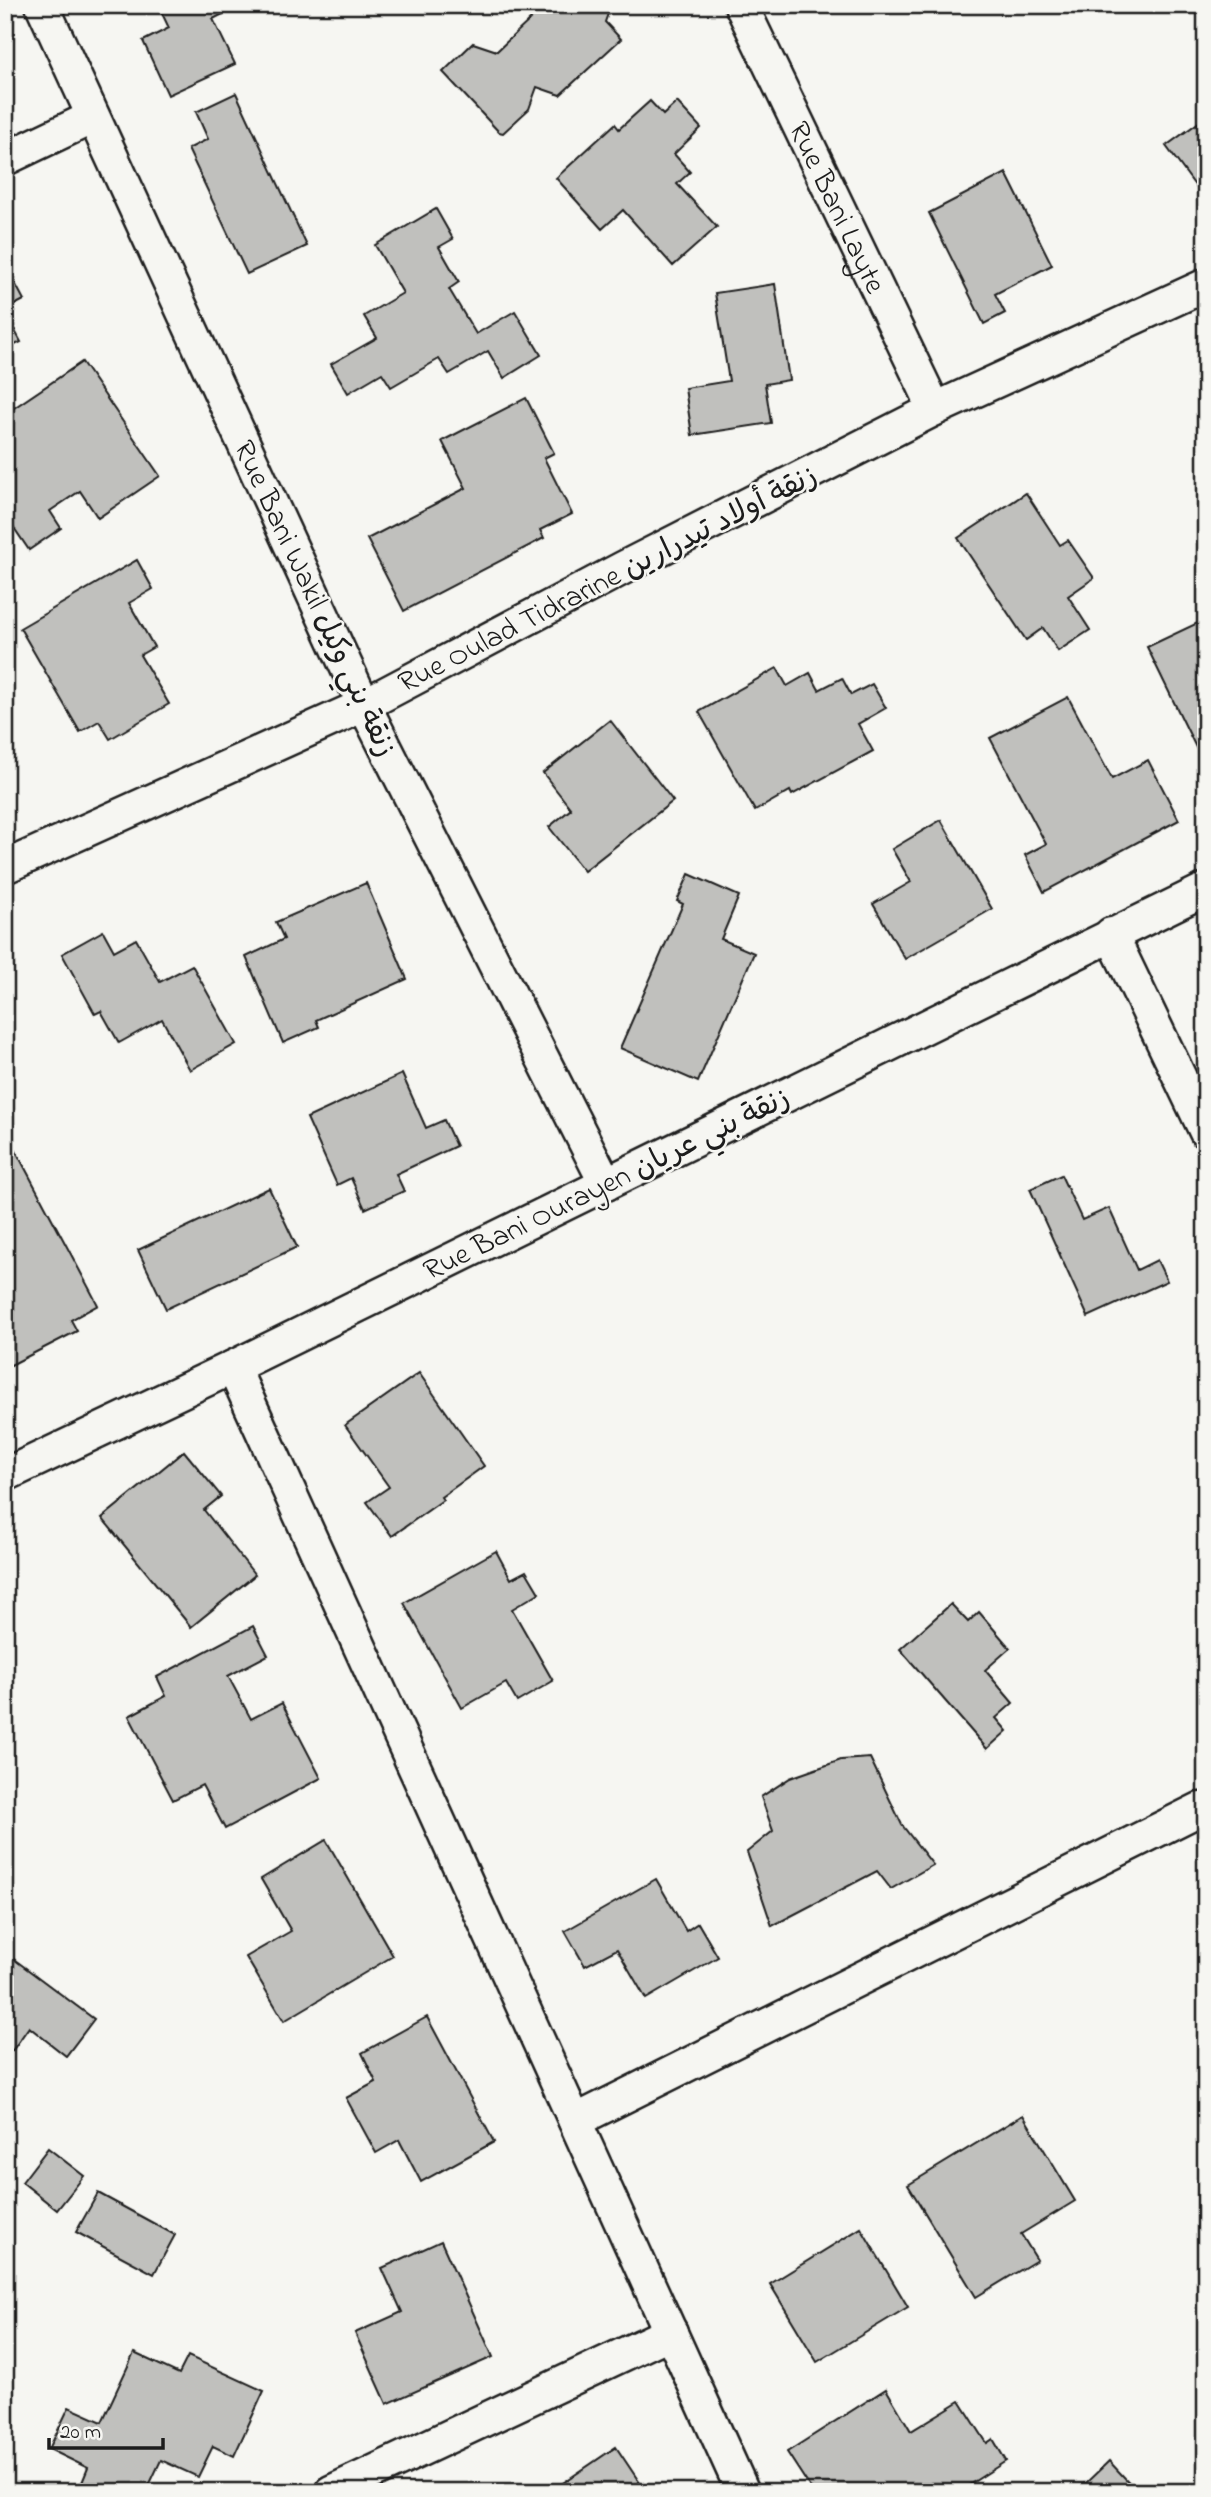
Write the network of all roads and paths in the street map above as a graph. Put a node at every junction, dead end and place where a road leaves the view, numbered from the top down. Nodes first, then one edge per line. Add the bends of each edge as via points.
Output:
1 (42, 5) edge
2 (741, 5) edge
3 (93, 117) junction
4 (5, 159) edge
5 (1206, 285) edge
6 (935, 409) junction
7 (364, 705) junction
8 (5, 867) edge
9 (1206, 889) edge
10 (1111, 934) junction
11 (1206, 1132) edge
12 (606, 1184) junction
13 (233, 1367) junction
14 (5, 1475) edge
15 (1200, 1810) dead end
16 (575, 2121) junction
17 (671, 2332) junction
18 (331, 2492) edge
19 (743, 2492) edge

1 - 3 street, Rue Bani Wakil زنقة بني وكيل
2 - 6 street, Rue Bani Layte
3 - 4 street
3 - 7 street, Rue Bani Wakil زنقة بني وكيل
5 - 6 street, Rue Oulad Tidrarine زنقة أولاد تيدرارين
6 - 7 street, Rue Oulad Tidrarine زنقة أولاد تيدرارين
7 - 8 street, Rue Oulad Tidrarine زنقة أولاد تيدرارين
7 - 12 street, Rue Bani Wakil زنقة بني وكيل
9 - 10 street, Rue Bani Ourayen زنقة بني عريان
10 - 11 street
10 - 12 street, Rue Bani Ourayen زنقة بني عريان
12 - 13 street, Rue Bani Ourayen زنقة بني عريان
13 - 14 street, Rue Bani Ourayen زنقة بني عريان
13 - 16 street
15 - 16 street
16 - 17 street
17 - 18 street
17 - 19 street

